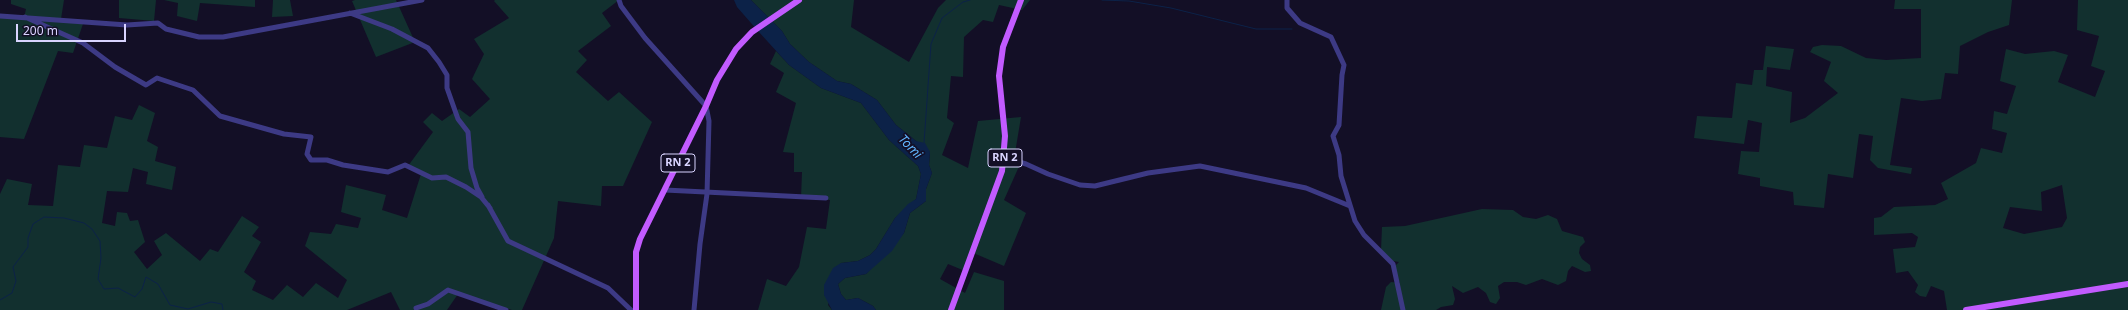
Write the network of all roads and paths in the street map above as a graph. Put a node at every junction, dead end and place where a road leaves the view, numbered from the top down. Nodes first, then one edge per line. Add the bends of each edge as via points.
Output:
1 (422, 0) edge
2 (619, 0) edge
3 (799, 0) edge
4 (1021, 0) edge
5 (1286, 0) edge
6 (350, 13) junction
7 (0, 16) edge
8 (25, 17) junction
9 (706, 106) junction
10 (1005, 158) junction
11 (665, 190) junction
12 (707, 194) junction
13 (826, 198) dead end
14 (1350, 206) junction
15 (490, 208) junction
16 (2128, 284) edge
17 (416, 308) dead end
18 (506, 310) edge
19 (631, 310) edge
20 (636, 310) edge
21 (694, 310) edge
22 (951, 310) edge
23 (1403, 310) edge
24 (1966, 310) edge

1 - 6 street
2 - 9 street via 644,38
3 - 9 main road, RN 2 via 756,30 733,53 716,80
4 - 10 main road, RN 2 via 1003,48 999,76
5 - 14 street via 1287,8 1300,23 1331,37 1344,65 1338,125 1332,136 1339,155 1341,176
6 - 8 street via 223,37 199,37 166,29 158,23 126,25
6 - 15 street via 392,29 428,48 439,62 447,75 446,88 458,119 468,132 471,168 477,188
7 - 8 street
8 - 15 street via 83,44 146,85 157,78 193,90 220,116 284,134 311,137 307,154 311,160 327,160 388,172 405,165 432,178 446,177 466,187 481,197
9 - 11 main road, RN 2
9 - 12 street via 709,121
10 - 14 street via 1080,185 1094,186 1148,172 1200,166 1306,188
10 - 22 main road, RN 2
11 - 12 street
11 - 20 main road, RN 2 via 636,252
12 - 13 street
12 - 21 street
14 - 23 street via 1355,221 1364,235 1393,264
15 - 19 street via 508,241 608,288
16 - 24 main road
17 - 18 street via 428,304 448,290

